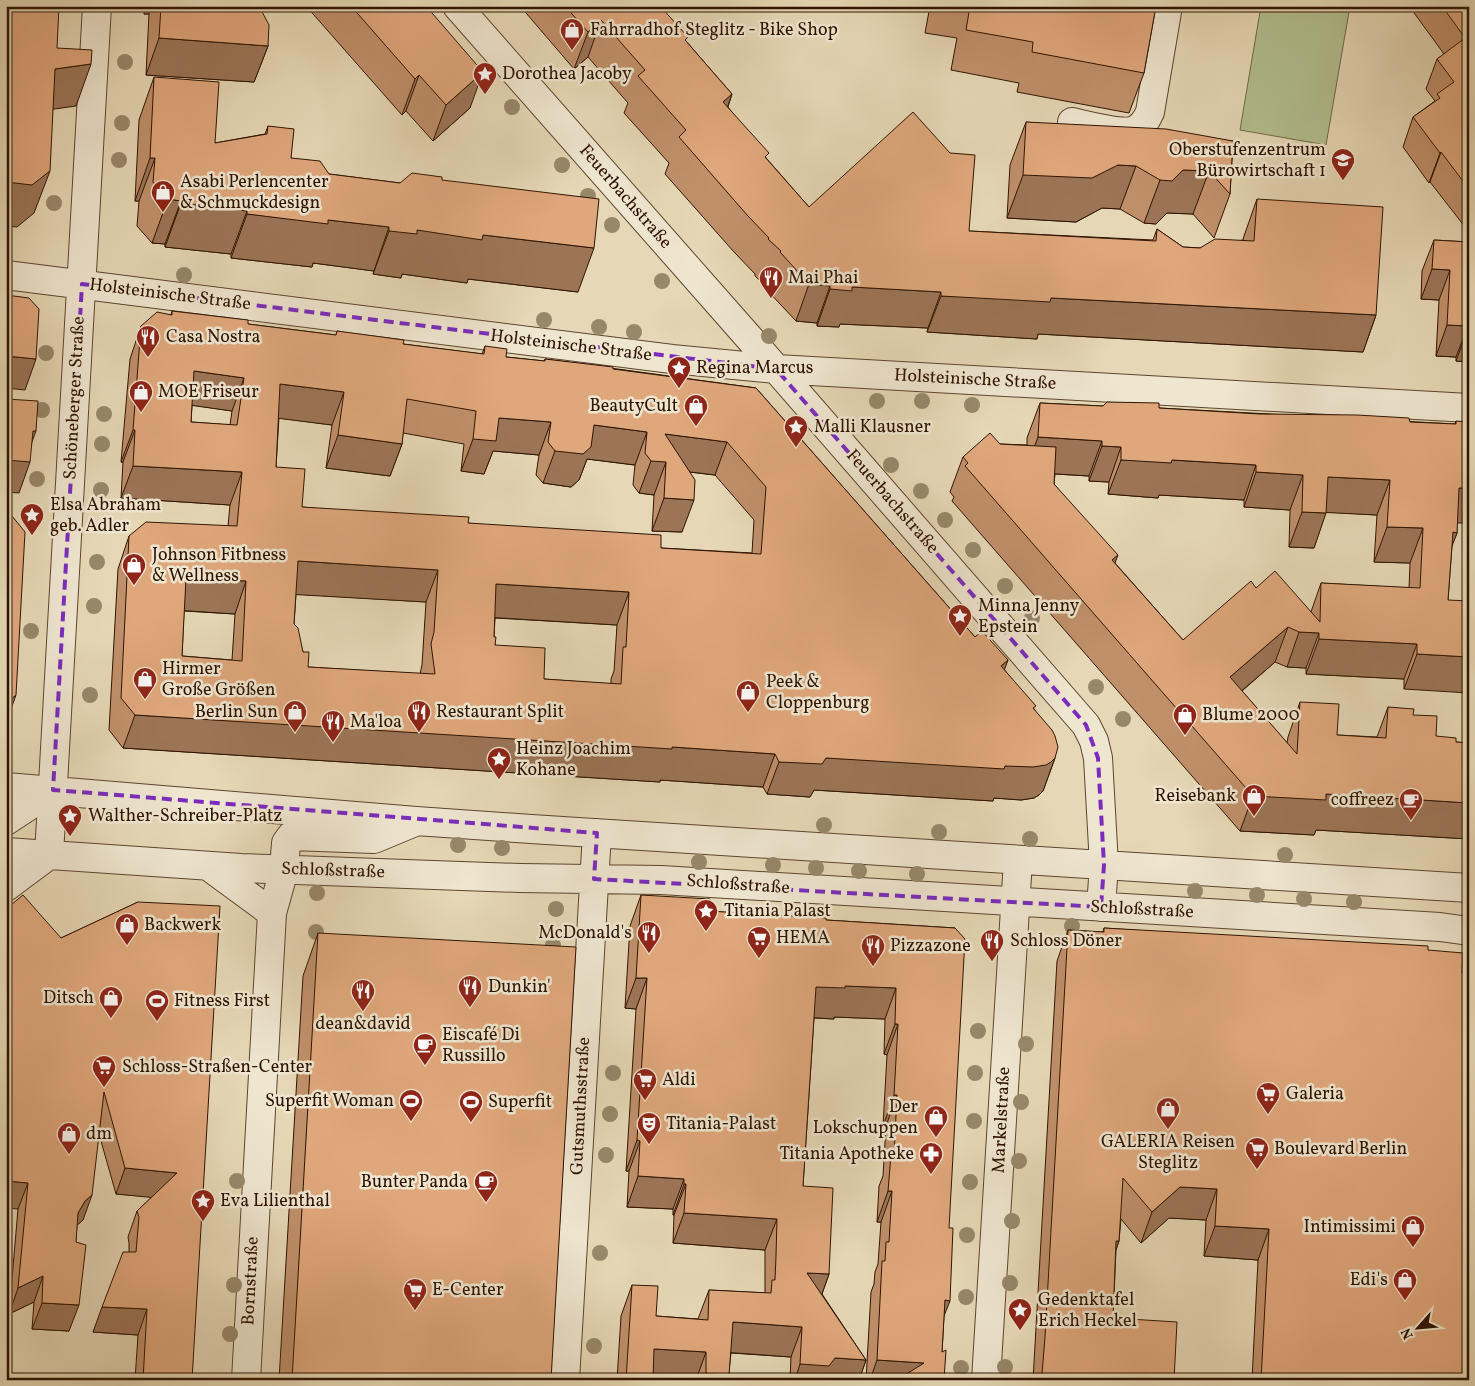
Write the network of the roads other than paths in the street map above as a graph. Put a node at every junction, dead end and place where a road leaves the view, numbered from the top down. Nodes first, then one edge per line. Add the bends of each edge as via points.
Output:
1 (97, 6) edge
2 (457, 6) edge
3 (1168, 6) edge
4 (1072, 122) edge
5 (6, 275) edge
6 (82, 284) junction
7 (776, 369) junction
8 (1469, 408) edge
9 (6, 787) edge
10 (53, 790) junction
11 (6, 821) edge
12 (416, 821) junction
13 (597, 833) junction
14 (6, 852) edge
15 (49, 856) junction
16 (1018, 860) junction
17 (1104, 865) junction
18 (208, 866) junction
19 (284, 870) junction
20 (594, 879) junction
21 (6, 887) edge
22 (1469, 888) edge
23 (1015, 902) junction
24 (1101, 907) junction
25 (272, 913) junction
26 (1469, 931) edge
27 (246, 1380) edge
28 (565, 1380) edge
29 (986, 1380) edge

1 - 6 street, Schöneberger Straße
2 - 7 street, Feuerbachstraße
3 - 4 street via 1150,112 1145,122 1135,130 1124,132
5 - 6 street, Holsteinische Straße
6 - 7 street, Holsteinische Straße via 672,359
6 - 10 street, Schöneberger Straße
7 - 8 street, Holsteinische Straße
7 - 17 street, Feuerbachstraße via 1086,725 1098,758
9 - 10 street
10 - 11 street
10 - 12 street
10 - 15 street
12 - 13 street
12 - 19 street, Bornstraße via 374,839 292,836 286,843
13 - 16 street
13 - 20 street, Gutsmuthsstraße
14 - 15 street, Schloßstraße
15 - 18 street, Schloßstraße
15 - 21 street
16 - 17 street
16 - 23 street, Markelstraße
17 - 22 street
17 - 24 street, Feuerbachstraße
18 - 19 street, Schloßstraße
18 - 25 street
19 - 20 street, Schloßstraße
19 - 25 street, Bornstraße
20 - 23 street, Schloßstraße via 661,880
20 - 28 street, Gutsmuthsstraße
23 - 24 street, Schloßstraße
23 - 29 street, Markelstraße
24 - 26 street, Schloßstraße
25 - 27 street, Bornstraße

